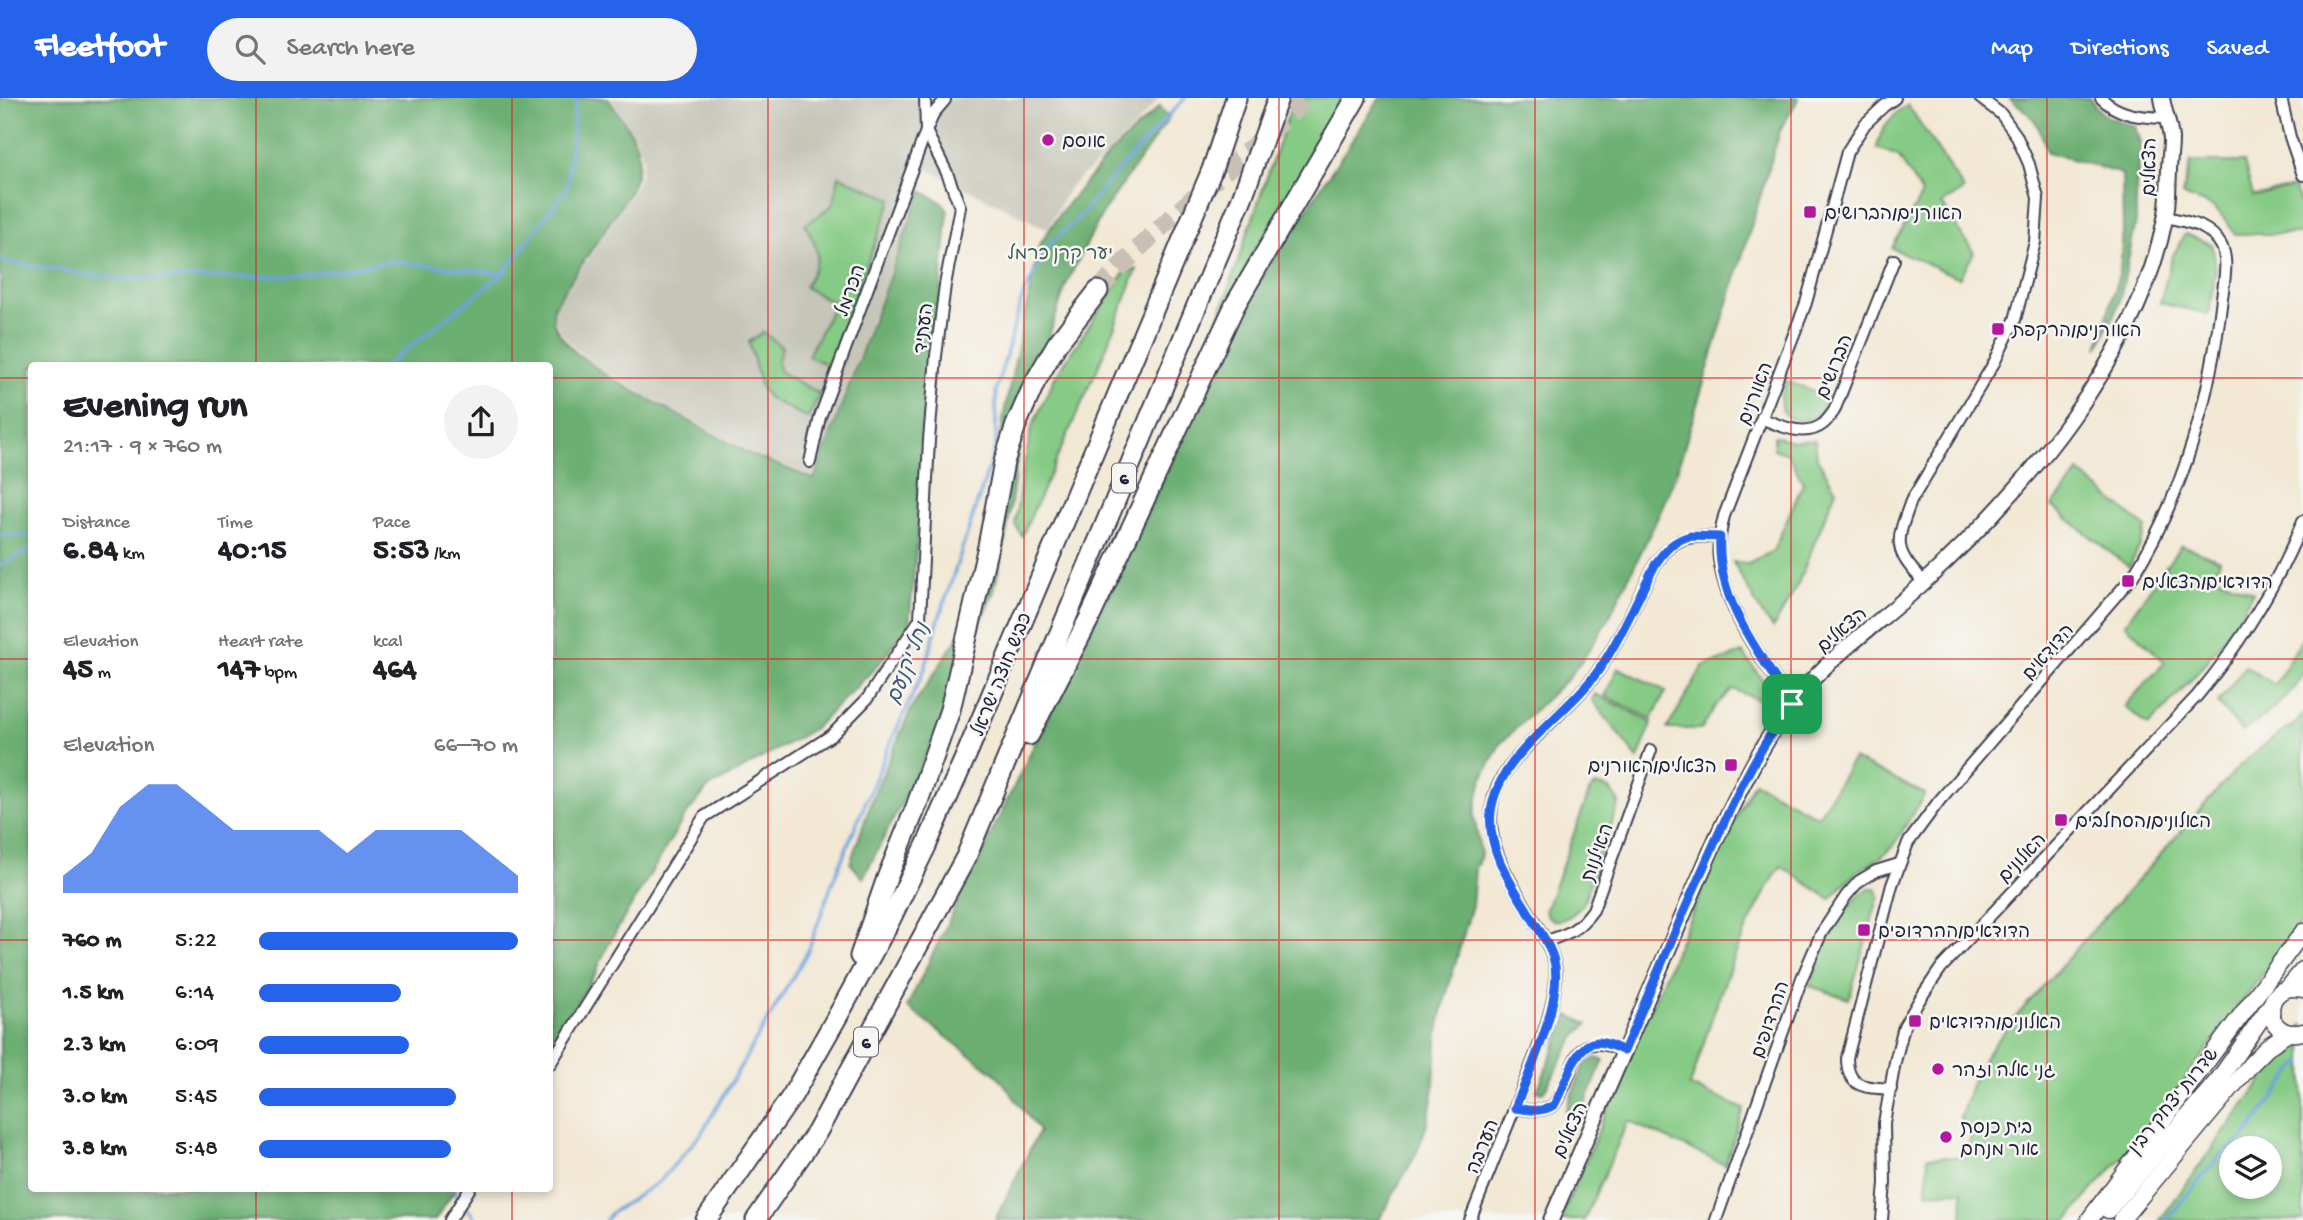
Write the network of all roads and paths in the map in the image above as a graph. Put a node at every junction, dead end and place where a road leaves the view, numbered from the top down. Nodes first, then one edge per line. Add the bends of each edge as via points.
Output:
1 (927, 98) edge
2 (1236, 98) edge
3 (1278, 98) edge
4 (1356, 98) edge
5 (1895, 98) edge
6 (2101, 98) edge
7 (2162, 98) edge
8 (2281, 98) edge
9 (947, 99) edge
10 (1985, 100) edge
11 (2165, 118) junction
12 (926, 131) junction
13 (2303, 175) edge
14 (2166, 217) junction
15 (1894, 260) dead end
16 (1098, 290) tunnel mouth
17 (1763, 419) junction
18 (810, 462) dead end
19 (2303, 521) edge
20 (1720, 537) junction
21 (1924, 582) junction
22 (1792, 704) junction
23 (1651, 750) dead end
24 (966, 857) junction
25 (1899, 864) junction
26 (2303, 932) edge
27 (1546, 941) junction
28 (2303, 970) edge
29 (2295, 989) edge
30 (2272, 1003) junction
31 (841, 1010) junction
32 (2296, 1032) edge
33 (1624, 1051) junction
34 (553, 1059) edge
35 (1891, 1089) junction
36 (1515, 1108) junction
37 (468, 1192) edge
38 (450, 1220) edge
39 (706, 1220) edge
40 (756, 1220) edge
41 (1470, 1220) edge
42 (1550, 1220) edge
43 (1716, 1220) edge
44 (1882, 1220) edge
45 (2089, 1220) edge
46 (2099, 1220) edge
47 (2121, 1220) edge

1 - 9 street
1 - 12 street, הכרמל
2 - 31 highway, כביש חוצה ישראל / 6 via 1212,170 968,751 921,857
3 - 24 highway, כביש חוצה ישראל / 6 via 1242,198
4 - 24 highway via 1235,305 1089,619
5 - 17 street, האורנים via 1865,124 1847,152 1806,303
6 - 11 street via 2127,114
7 - 11 street, הצאלים
8 - 13 street
9 - 12 street, הכרמל
10 - 21 street via 2016,135 2029,164 2038,198 2035,242 2015,320 1911,501 1902,525 1898,540 1902,555
11 - 14 street, הצאלים via 2171,137
12 - 18 street, הכרמל via 820,417
12 - 34 street, העתיד via 960,207 936,356 920,620 867,699 832,735 704,817
14 - 21 street, הצאלים via 2145,289 2102,372 2019,484
14 - 25 street, הדודאים via 2199,224 2211,233 2222,246 2225,271 2208,384 2154,542 2107,609 1920,824
15 - 17 street, הברושים via 1835,411 1823,424 1804,430
16 - 31 highway via 1057,344 1016,425 950,710
17 - 20 street, האורנים
19 - 35 street, האלונים via 2246,632 2197,696 1941,968 1904,1026
20 - 22 street, האורנים via 1718,557 1744,631
20 - 27 street, הערבה via 1690,536 1667,547 1598,671 1506,770 1494,793 1491,831 1498,857
21 - 22 street, הצאלים via 1836,657
22 - 33 street, הצאלים via 1741,786
23 - 27 street, האילנות via 1593,910 1569,934
24 - 40 highway, כביש חוצה ישראל / 6 via 817,1132
25 - 35 street, הדודאים via 1846,1058 1853,1081 1862,1087
25 - 43 street, ההרדופים via 1859,881 1821,934
26 - 45 main road
27 - 36 street, הערבה via 1555,966 1554,988
28 - 29 main road
29 - 30 main road, שדרות יצחק רבין via 2281,991
30 - 32 main road via 2272,1018 2281,1030
30 - 46 main road, שדרות יצחק רבין via 2219,1079
31 - 39 highway, כביש חוצה ישראל / 6 via 792,1096
32 - 47 main road, שדרות יצחק רבין via 2270,1045 2252,1063
33 - 36 street via 1598,1042 1586,1045 1554,1105 1546,1110
33 - 42 street, הצאלים
35 - 44 street, האלונים via 1884,1123
36 - 41 street, הערבה
37 - 38 street

